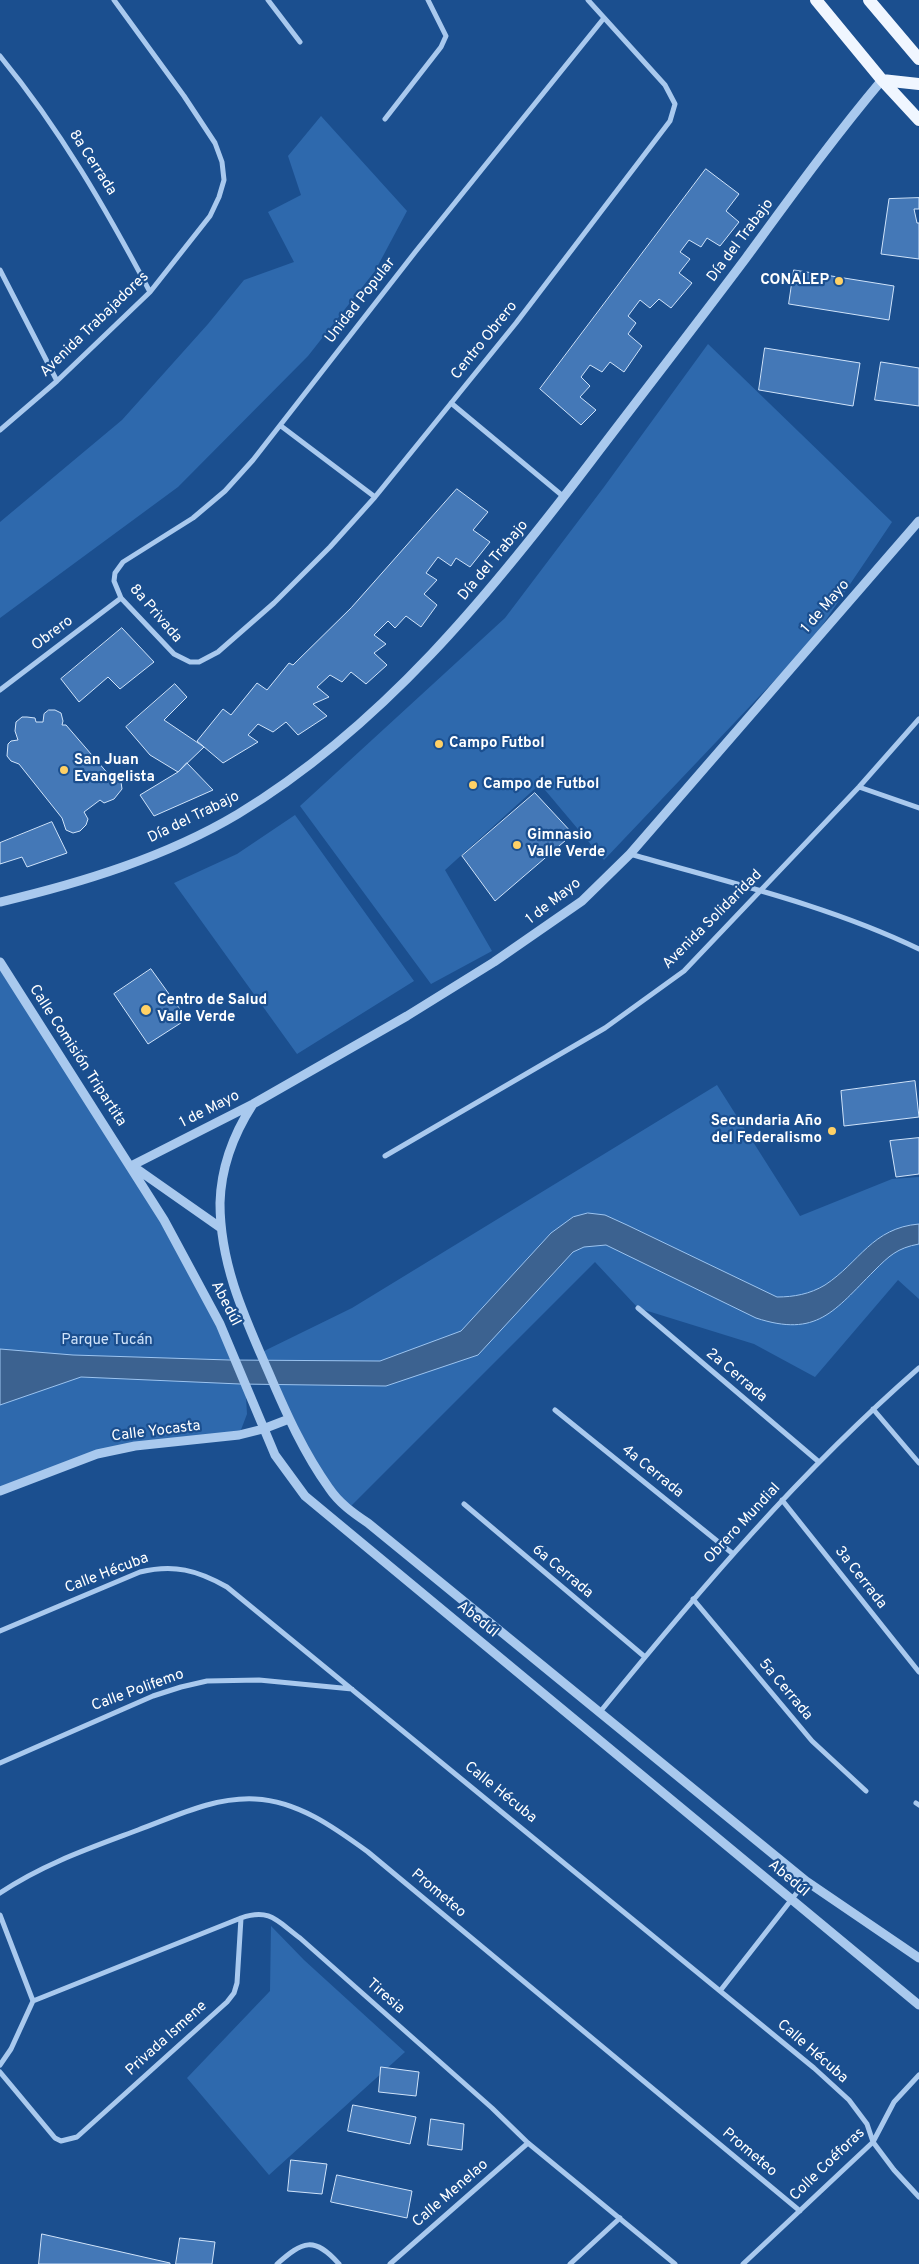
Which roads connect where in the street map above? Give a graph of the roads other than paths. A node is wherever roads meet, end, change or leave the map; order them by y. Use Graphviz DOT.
graph roads {
  1 [pos="114,0"];
  2 [pos="268,0"];
  3 [pos="428,0"];
  4 [pos="588,0"];
  5 [pos="816,0"];
  6 [pos="868,0"];
  7 [pos="604,18"];
  8 [pos="300,42"];
  9 [pos="0,56"];
  10 [pos="919,59"];
  11 [pos="882,80"];
  12 [pos="919,84"];
  13 [pos="385,119"];
  14 [pos="919,120"];
  15 [pos="0,270"];
  16 [pos="150,292"];
  17 [pos="57,381"];
  18 [pos="451,403"];
  19 [pos="281,426"];
  20 [pos="0,430"];
  21 [pos="375,496"];
  22 [pos="564,497"];
  23 [pos="919,522"];
  24 [pos="115,574"];
  25 [pos="121,598"];
  26 [pos="190,662"];
  27 [pos="0,690"];
  28 [pos="919,719"];
  29 [pos="860,787"];
  30 [pos="919,808"];
  31 [pos="630,854"];
  32 [pos="760,892"];
  33 [pos="0,902"];
  34 [pos="919,949"];
  35 [pos="0,962"];
  36 [pos="253,1104"];
  37 [pos="385,1156"];
  38 [pos="131,1166"];
  39 [pos="221,1228"];
  40 [pos="638,1308"];
  41 [pos="919,1368"];
  42 [pos="872,1409"];
  43 [pos="556,1410"];
  44 [pos="289,1419"];
  45 [pos="263,1429"];
  46 [pos="819,1462"];
  47 [pos="919,1463"];
  48 [pos="0,1491"];
  49 [pos="782,1500"];
  50 [pos="464,1504"];
  51 [pos="732,1553"];
  52 [pos="692,1599"];
  53 [pos="0,1631"];
  54 [pos="645,1657"];
  55 [pos="919,1672"];
  56 [pos="353,1689"];
  57 [pos="600,1712"];
  58 [pos="0,1763"];
  59 [pos="866,1791"];
  60 [pos="806,1881"];
  61 [pos="0,1893"];
  62 [pos="791,1900"];
  63 [pos="0,1915"];
  64 [pos="241,1918"];
  65 [pos="919,1958"];
  66 [pos="720,1991"];
  67 [pos="33,2001"];
  68 [pos="919,2005"];
  69 [pos="0,2065"];
  70 [pos="0,2072"];
  71 [pos="919,2076"];
  72 [pos="873,2142"];
  73 [pos="528,2143"];
  74 [pos="919,2197"];
  75 [pos="800,2210"];
  76 [pos="620,2218"];
  77 [pos="277,2264"];
  78 [pos="339,2264"];
  79 [pos="390,2264"];
  80 [pos="570,2264"];
  81 [pos="675,2264"];
  82 [pos="743,2264"];
  1 -- 16 [label="street, Avenida Trabajadores"];
  2 -- 8 [label="street"];
  3 -- 13 [label="street"];
  4 -- 7 [label="street, Centro Obrero"];
  5 -- 11 [label="main road"];
  6 -- 10 [label="main road"];
  7 -- 18 [label="street, Centro Obrero"];
  7 -- 19 [label="street, Unidad Popular"];
  9 -- 16 [label="street, 8a Cerrada"];
  11 -- 12 [label="main road"];
  11 -- 14 [label="main road"];
  11 -- 22 [label="street, Día del Trabajo"];
  15 -- 17 [label="street"];
  16 -- 17 [label="street, Avenida Trabajadores"];
  17 -- 20 [label="street, Avenida Trabajadores"];
  18 -- 21 [label="street, Centro Obrero"];
  18 -- 22 [label="street"];
  19 -- 21 [label="street"];
  19 -- 24 [label="street, Unidad Popular"];
  21 -- 26 [label="street, Centro Obrero"];
  22 -- 33 [label="street, Día del Trabajo"];
  23 -- 31 [label="street, 1 de Mayo"];
  24 -- 25 [label="street, 8a Privada"];
  25 -- 26 [label="street, 8a Privada"];
  25 -- 27 [label="street, Obrero"];
  28 -- 29 [label="street, Avenida Solidaridad"];
  29 -- 30 [label="street"];
  29 -- 32 [label="street, Avenida Solidaridad"];
  31 -- 32 [label="street"];
  31 -- 36 [label="street, 1 de Mayo"];
  32 -- 34 [label="street"];
  32 -- 37 [label="street, Avenida Solidaridad"];
  35 -- 38 [label="street, Calle Comisión Tripartita"];
  36 -- 38 [label="street, 1 de Mayo"];
  36 -- 39 [label="street, Abedúl"];
  38 -- 39 [label="street"];
  38 -- 45 [label="street, Abedúl"];
  39 -- 44 [label="street, Abedúl"];
  40 -- 46 [label="street, 2a Cerrada"];
  41 -- 42 [label="street, Obrero Mundial"];
  42 -- 46 [label="street, Obrero Mundial"];
  42 -- 47 [label="street"];
  43 -- 51 [label="street, 4a Cerrada"];
  44 -- 45 [label="street, Calle Yocasta"];
  44 -- 57 [label="street, Abedúl"];
  45 -- 48 [label="street, Calle Yocasta"];
  45 -- 62 [label="street, Abedúl"];
  46 -- 49 [label="street, Obrero Mundial"];
  49 -- 51 [label="street, Obrero Mundial"];
  49 -- 55 [label="street, 3a Cerrada"];
  50 -- 54 [label="street, 6a Cerrada"];
  51 -- 52 [label="street, Obrero Mundial"];
  52 -- 54 [label="street, Obrero Mundial"];
  52 -- 59 [label="street, 5a Cerrada"];
  53 -- 56 [label="street, Calle Hécuba"];
  54 -- 57 [label="street, Obrero Mundial"];
  56 -- 58 [label="street, Calle Polifemo"];
  56 -- 66 [label="street, Calle Hécuba"];
  57 -- 60 [label="street, Abedúl"];
  60 -- 62 [label="street"];
  60 -- 65 [label="street, Abedúl"];
  61 -- 75 [label="street, Prometeo"];
  62 -- 66 [label="street"];
  62 -- 68 [label="street, Abedúl"];
  63 -- 67 [label="street"];
  64 -- 67 [label="street, Tiresia"];
  64 -- 70 [label="street, Privada Ismene"];
  64 -- 73 [label="street, Tiresia"];
  66 -- 72 [label="street, Calle Hécuba"];
  67 -- 69 [label="street"];
  71 -- 72 [label="street, Colle Coéforas"];
  72 -- 74 [label="street, Calle Hécuba"];
  72 -- 75 [label="street, Colle Coéforas"];
  73 -- 76 [label="street, Tiresia"];
  73 -- 79 [label="street, Calle Menelao"];
  75 -- 82 [label="street, Colle Coéforas"];
  76 -- 80 [label="street"];
  76 -- 81 [label="street, Tiresia"];
  77 -- 78 [label="street"];
}
